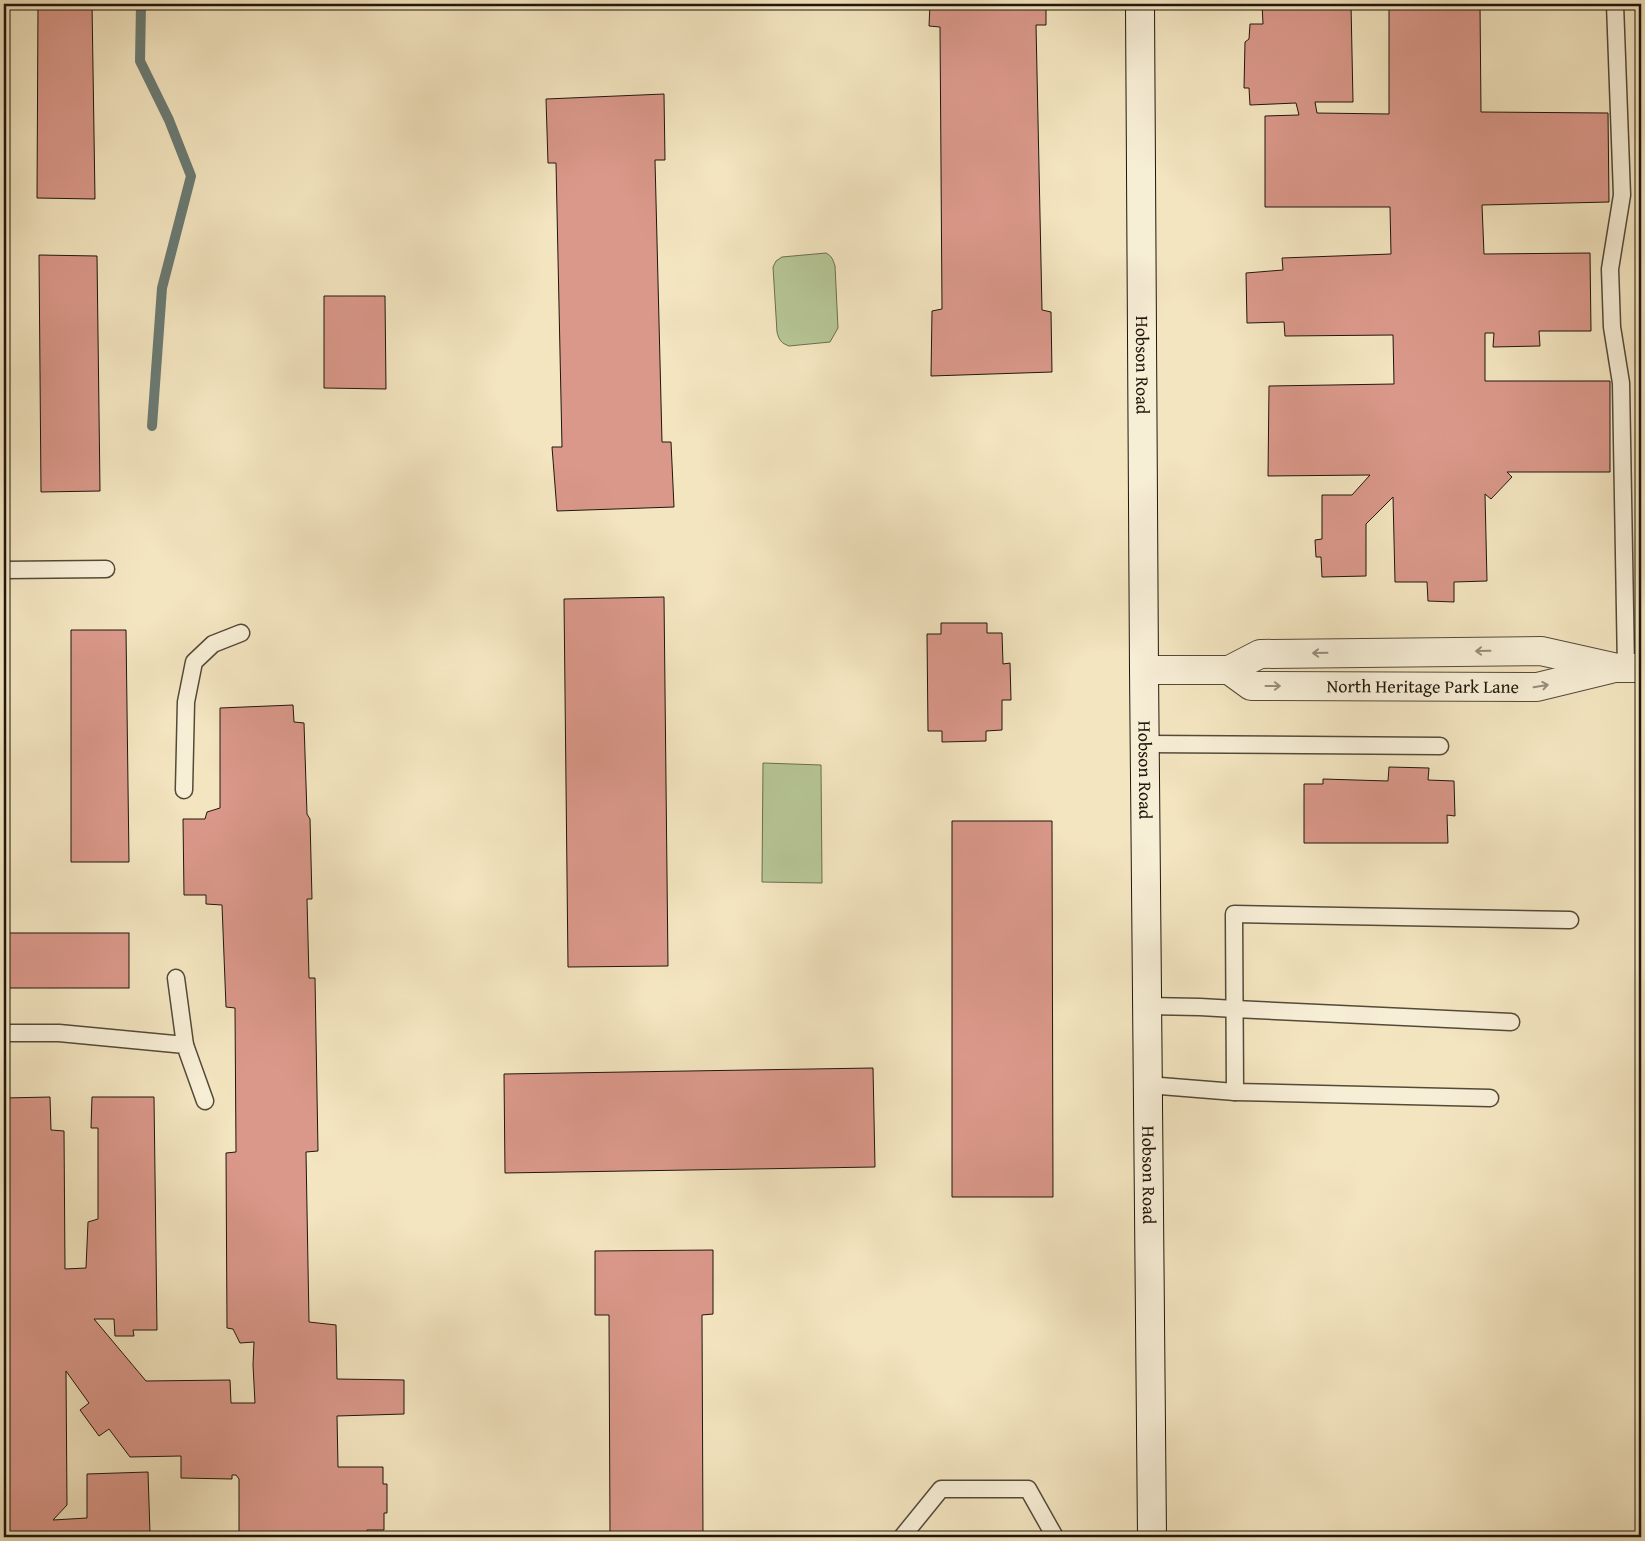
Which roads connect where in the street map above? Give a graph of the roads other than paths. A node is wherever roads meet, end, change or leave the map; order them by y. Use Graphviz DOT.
graph roads {
  1 [pos="1140,4"];
  2 [pos="1614,4"];
  3 [pos="106,569"];
  4 [pos="4,570"];
  5 [pos="241,633"];
  6 [pos="1628,668"];
  7 [pos="1144,670"];
  8 [pos="1230,670"];
  9 [pos="1144,744"];
  10 [pos="1440,746"];
  11 [pos="184,790"];
  12 [pos="1570,920"];
  13 [pos="176,978"];
  14 [pos="1147,1006"];
  15 [pos="1235,1009"];
  16 [pos="1511,1022"];
  17 [pos="4,1034"];
  18 [pos="185,1045"];
  19 [pos="1148,1085"];
  20 [pos="1235,1092"];
  21 [pos="1490,1098"];
  22 [pos="205,1101"];
  23 [pos="902,1537"];
  24 [pos="1055,1537"];
  25 [pos="1152,1537"];
  1 -- 7 [label="street, Hobson Road"];
  2 -- 6 [label="lane"];
  3 -- 4 [label="lane"];
  5 -- 11 [label="lane"];
  6 -- 8 [label="street, North Heritage Park Lane, one-way"];
  8 -- 6 [label="street, North Heritage Park Lane, one-way"];
  7 -- 8 [label="street, North Heritage Park Lane"];
  7 -- 9 [label="street, Hobson Road"];
  9 -- 10 [label="lane"];
  9 -- 14 [label="street, Hobson Road"];
  12 -- 15 [label="lane"];
  13 -- 18 [label="lane"];
  14 -- 15 [label="lane"];
  14 -- 19 [label="street, Hobson Road"];
  15 -- 16 [label="lane"];
  15 -- 20 [label="lane"];
  17 -- 18 [label="lane"];
  18 -- 22 [label="lane"];
  19 -- 20 [label="lane"];
  19 -- 25 [label="street, Hobson Road"];
  20 -- 21 [label="lane"];
  23 -- 24 [label="lane"];
}
